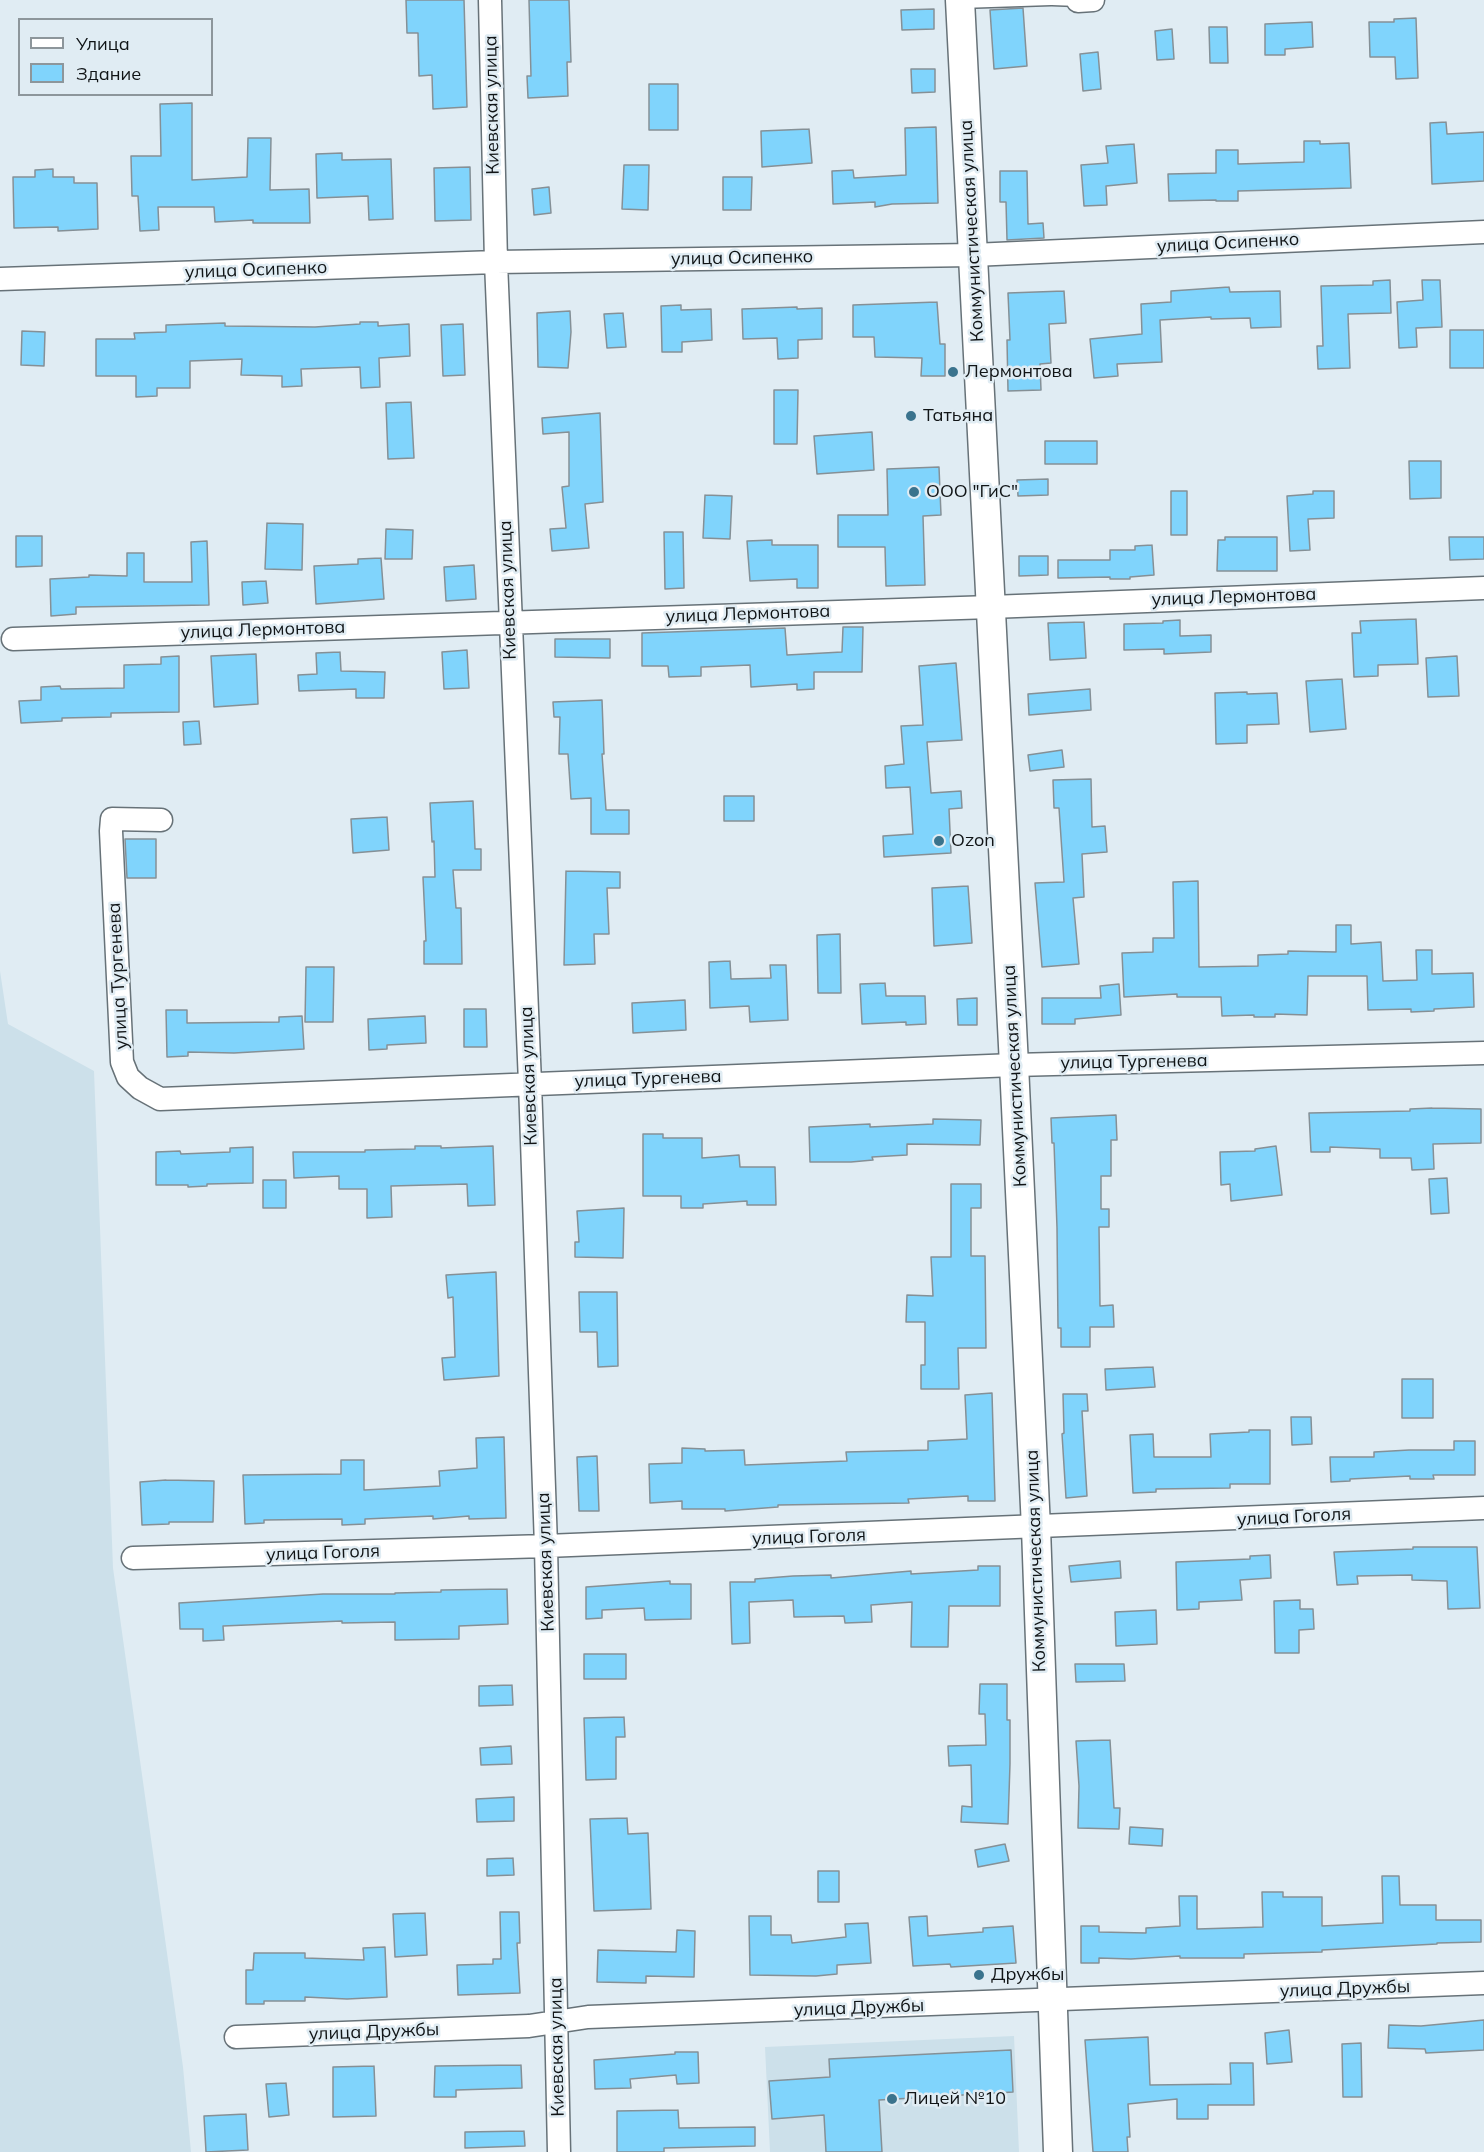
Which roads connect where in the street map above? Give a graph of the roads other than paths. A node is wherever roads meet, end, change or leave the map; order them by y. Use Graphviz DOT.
graph roads {
  1 [pos="490,0"];
  2 [pos="1052,0"];
  3 [pos="1086,1"];
  4 [pos="960,2"];
  5 [pos="1484,232"];
  6 [pos="973,255"];
  7 [pos="496,262"];
  8 [pos="0,279"];
  9 [pos="1484,588"];
  10 [pos="991,607"];
  11 [pos="510,622"];
  12 [pos="13,639"];
  13 [pos="161,820"];
  14 [pos="1484,1053"];
  15 [pos="1014,1065"];
  16 [pos="530,1083"];
  17 [pos="1484,1508"];
  18 [pos="1036,1528"];
  19 [pos="546,1546"];
  20 [pos="133,1558"];
  21 [pos="1484,1983"];
  22 [pos="1052,2001"];
  23 [pos="557,2021"];
  24 [pos="236,2037"];
  25 [pos="559,2152"];
  26 [pos="1058,2152"];
  1 -- 7 [label="street, Киевская улица"];
  2 -- 3 [label="lane"];
  2 -- 4 [label="lane"];
  4 -- 6 [label="street, Коммунистическая улица"];
  5 -- 6 [label="street, улица Осипенко"];
  6 -- 7 [label="street, улица Осипенко"];
  6 -- 10 [label="street, Коммунистическая улица"];
  7 -- 8 [label="street, улица Осипенко"];
  7 -- 11 [label="street, Киевская улица"];
  9 -- 10 [label="street, улица Лермонтова"];
  10 -- 11 [label="street, улица Лермонтова"];
  10 -- 15 [label="street, Коммунистическая улица"];
  11 -- 12 [label="street, улица Лермонтова"];
  11 -- 16 [label="street, Киевская улица"];
  13 -- 16 [label="street, улица Тургенева"];
  14 -- 15 [label="street, улица Тургенева"];
  15 -- 16 [label="street, улица Тургенева"];
  15 -- 18 [label="street, Коммунистическая улица"];
  16 -- 19 [label="street, Киевская улица"];
  17 -- 18 [label="street, улица Гоголя"];
  18 -- 19 [label="street, улица Гоголя"];
  18 -- 22 [label="street, Коммунистическая улица"];
  19 -- 20 [label="street, улица Гоголя"];
  19 -- 23 [label="street, Киевская улица"];
  21 -- 22 [label="street, улица Дружбы"];
  22 -- 23 [label="street, улица Дружбы"];
  22 -- 26 [label="street, Коммунистическая улица"];
  23 -- 24 [label="street, улица Дружбы"];
  23 -- 25 [label="street, Киевская улица"];
}
